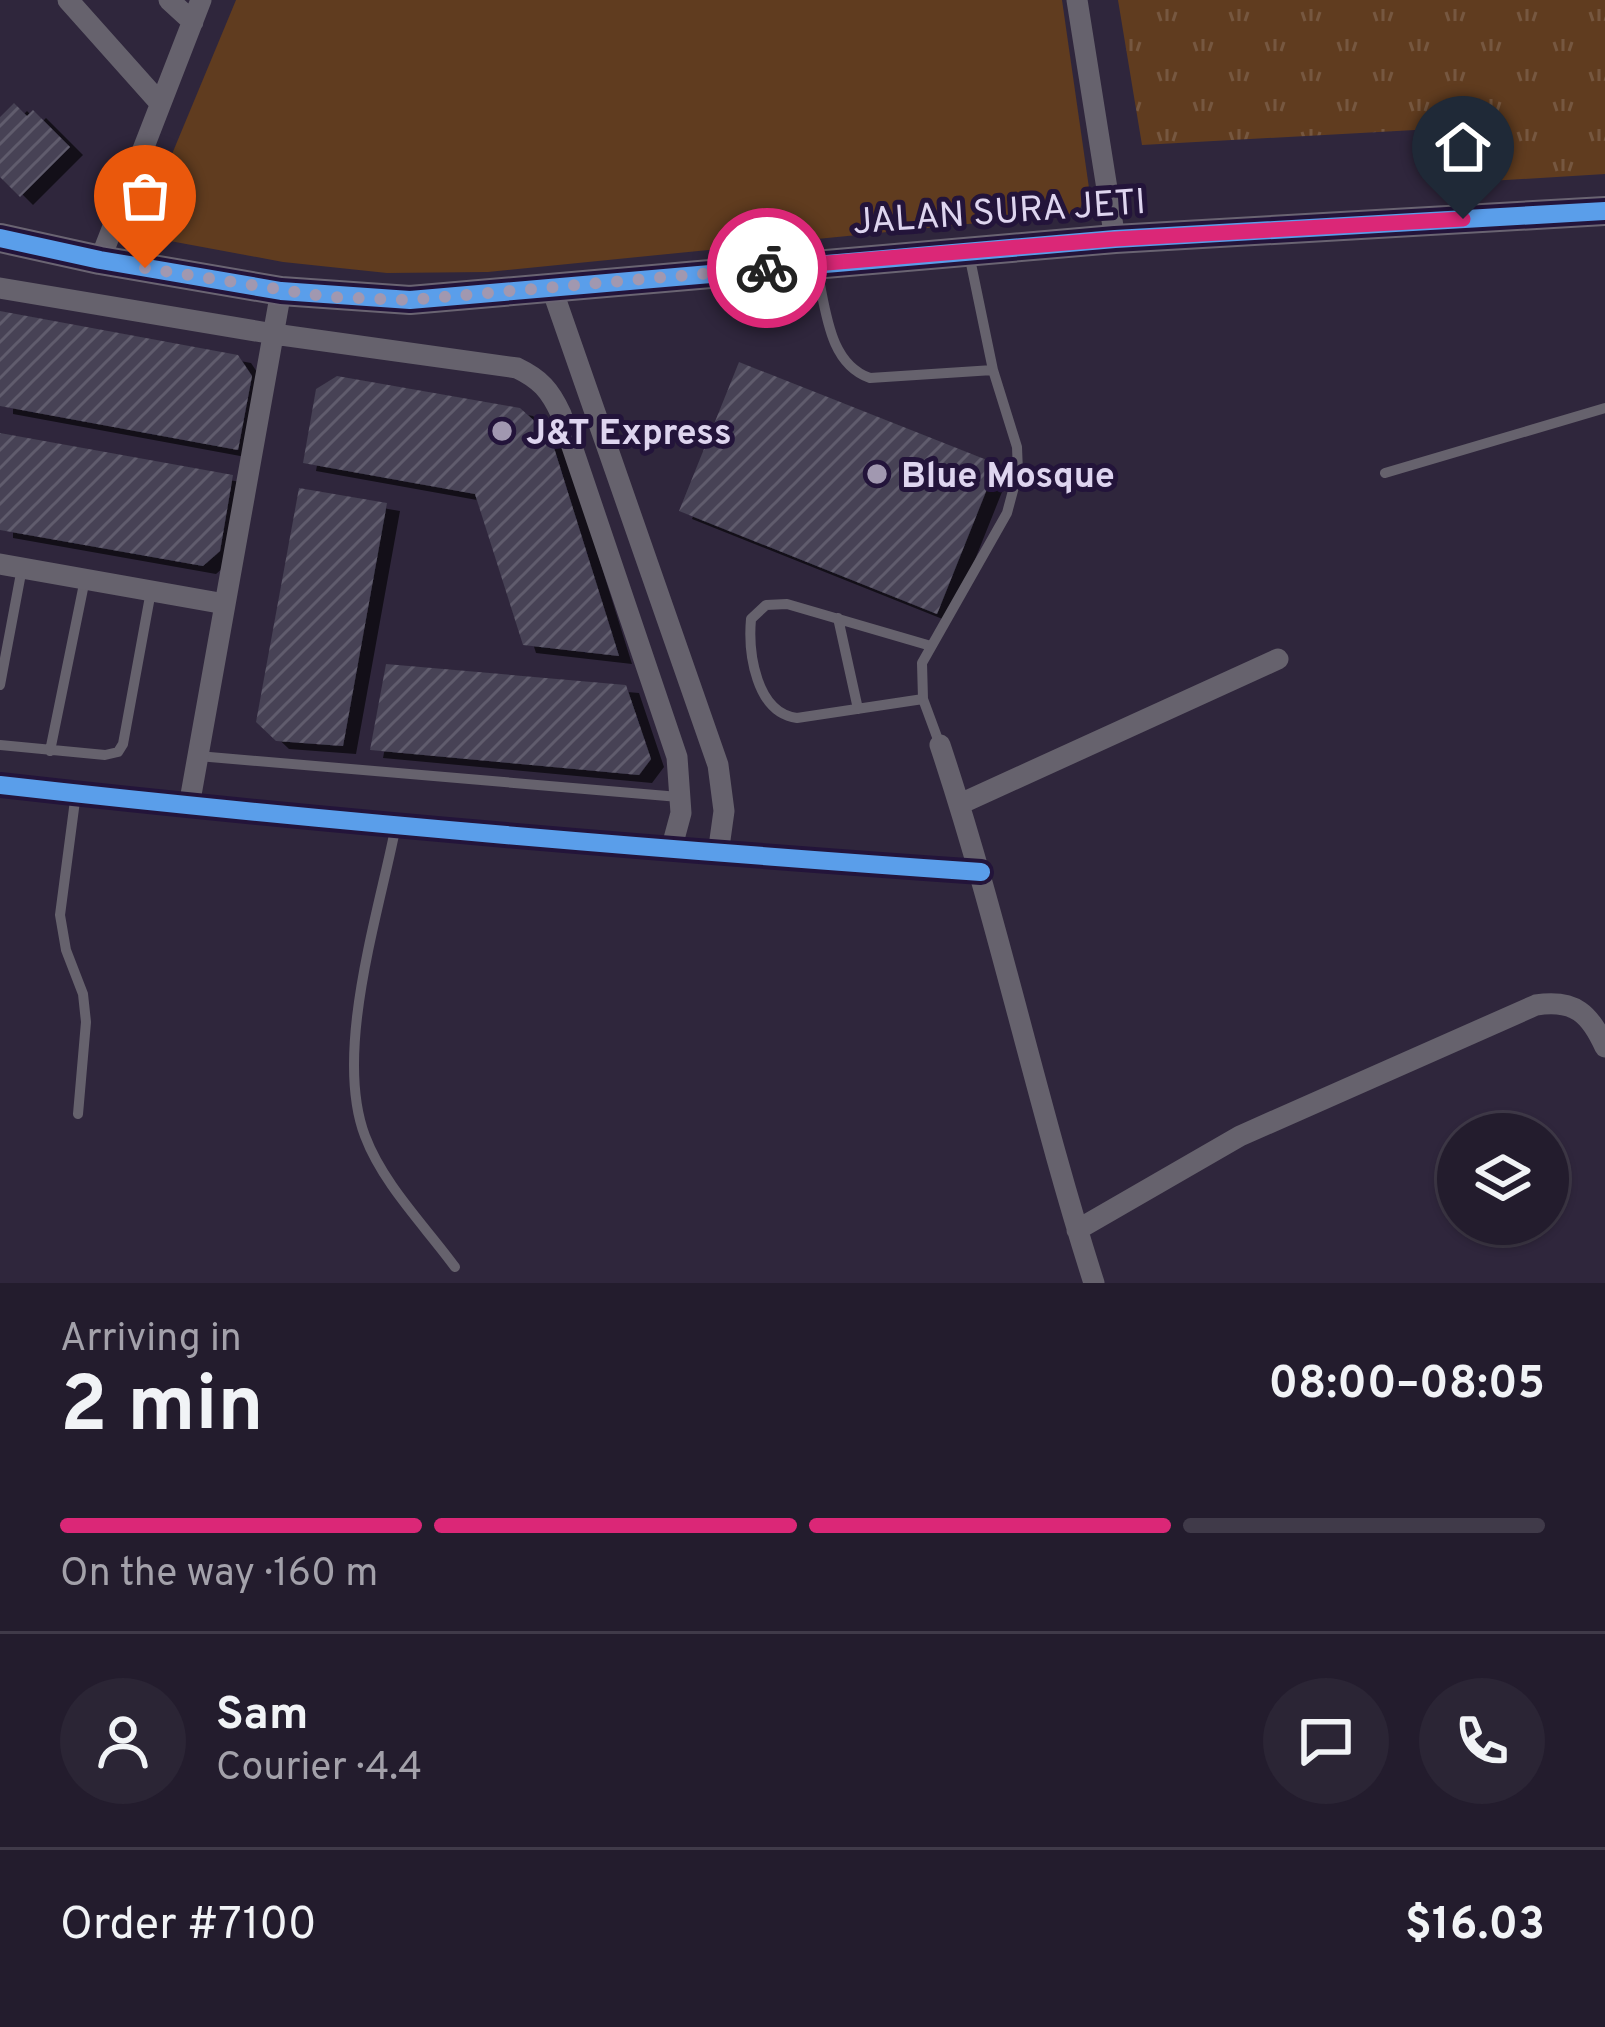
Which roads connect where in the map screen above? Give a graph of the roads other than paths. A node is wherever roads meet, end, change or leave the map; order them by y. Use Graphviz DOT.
graph roads {
  1 [pos="68,0"];
  2 [pos="169,0"];
  3 [pos="202,0"];
  4 [pos="1076,0"];
  5 [pos="193,22"];
  6 [pos="159,102"];
  7 [pos="1605,211"];
  8 [pos="0,238"];
  9 [pos="1115,239"];
  10 [pos="968,252"];
  11 [pos="100,260"];
  12 [pos="815,263"];
  13 [pos="0,288"];
  14 [pos="552,289"];
  15 [pos="281,291"];
  16 [pos="274,334"];
  17 [pos="993,370"];
  18 [pos="1605,408"];
  19 [pos="1385,473"];
  20 [pos="11,566"];
  21 [pos="85,579"];
  22 [pos="151,591"];
  23 [pos="225,604"];
  24 [pos="838,618"];
  25 [pos="931,646"];
  26 [pos="1278,659"];
  27 [pos="0,685"];
  28 [pos="923,700"];
  29 [pos="858,709"];
  30 [pos="0,745"];
  31 [pos="940,745"];
  32 [pos="50,752"];
  33 [pos="198,756"];
  34 [pos="0,785"];
  35 [pos="76,794"];
  36 [pos="682,797"];
  37 [pos="960,804"];
  38 [pos="188,806"];
  39 [pos="396,825"];
  40 [pos="671,850"];
  41 [pos="718,854"];
  42 [pos="981,872"];
  43 [pos="1605,1047"];
  44 [pos="78,1114"];
  45 [pos="1077,1231"];
  46 [pos="454,1267"];
  47 [pos="1094,1283"];
  1 -- 6 [label="street"];
  2 -- 5 [label="street"];
  3 -- 5 [label="street"];
  4 -- 9 [label="street"];
  5 -- 6 [label="street"];
  6 -- 11 [label="street"];
  7 -- 9 [label="street, JALAN SURA JETI"];
  8 -- 11 [label="street, JALAN SURA JETI"];
  9 -- 10 [label="street, JALAN SURA JETI"];
  10 -- 12 [label="street, JALAN SURA JETI"];
  10 -- 17 [label="lane"];
  11 -- 15 [label="street, JALAN SURA JETI"];
  12 -- 14 [label="street, JALAN SURA JETI"];
  12 -- 17 [label="lane"];
  13 -- 16 [label="street"];
  14 -- 15 [label="street, JALAN SURA JETI"];
  14 -- 41 [label="street"];
  15 -- 16 [label="street"];
  16 -- 23 [label="street"];
  16 -- 36 [label="street"];
  17 -- 25 [label="lane"];
  18 -- 19 [label="lane"];
  20 -- 21 [label="street"];
  20 -- 27 [label="lane"];
  21 -- 22 [label="street"];
  21 -- 32 [label="lane"];
  22 -- 23 [label="street"];
  22 -- 32 [label="lane"];
  23 -- 33 [label="street"];
  24 -- 25 [label="lane"];
  24 -- 29 [label="lane"];
  24 -- 29 [label="lane"];
  25 -- 28 [label="lane"];
  26 -- 37 [label="street"];
  28 -- 29 [label="lane"];
  28 -- 31 [label="lane"];
  30 -- 32 [label="lane"];
  31 -- 37 [label="street"];
  33 -- 36 [label="lane"];
  33 -- 38 [label="street"];
  34 -- 35 [label="street"];
  35 -- 38 [label="street"];
  35 -- 44 [label="lane"];
  36 -- 40 [label="street"];
  37 -- 42 [label="street"];
  38 -- 39 [label="street"];
  39 -- 40 [label="street"];
  39 -- 46 [label="lane"];
  40 -- 41 [label="street"];
  41 -- 42 [label="street"];
  42 -- 45 [label="street"];
  43 -- 45 [label="street"];
  45 -- 47 [label="street"];
}
